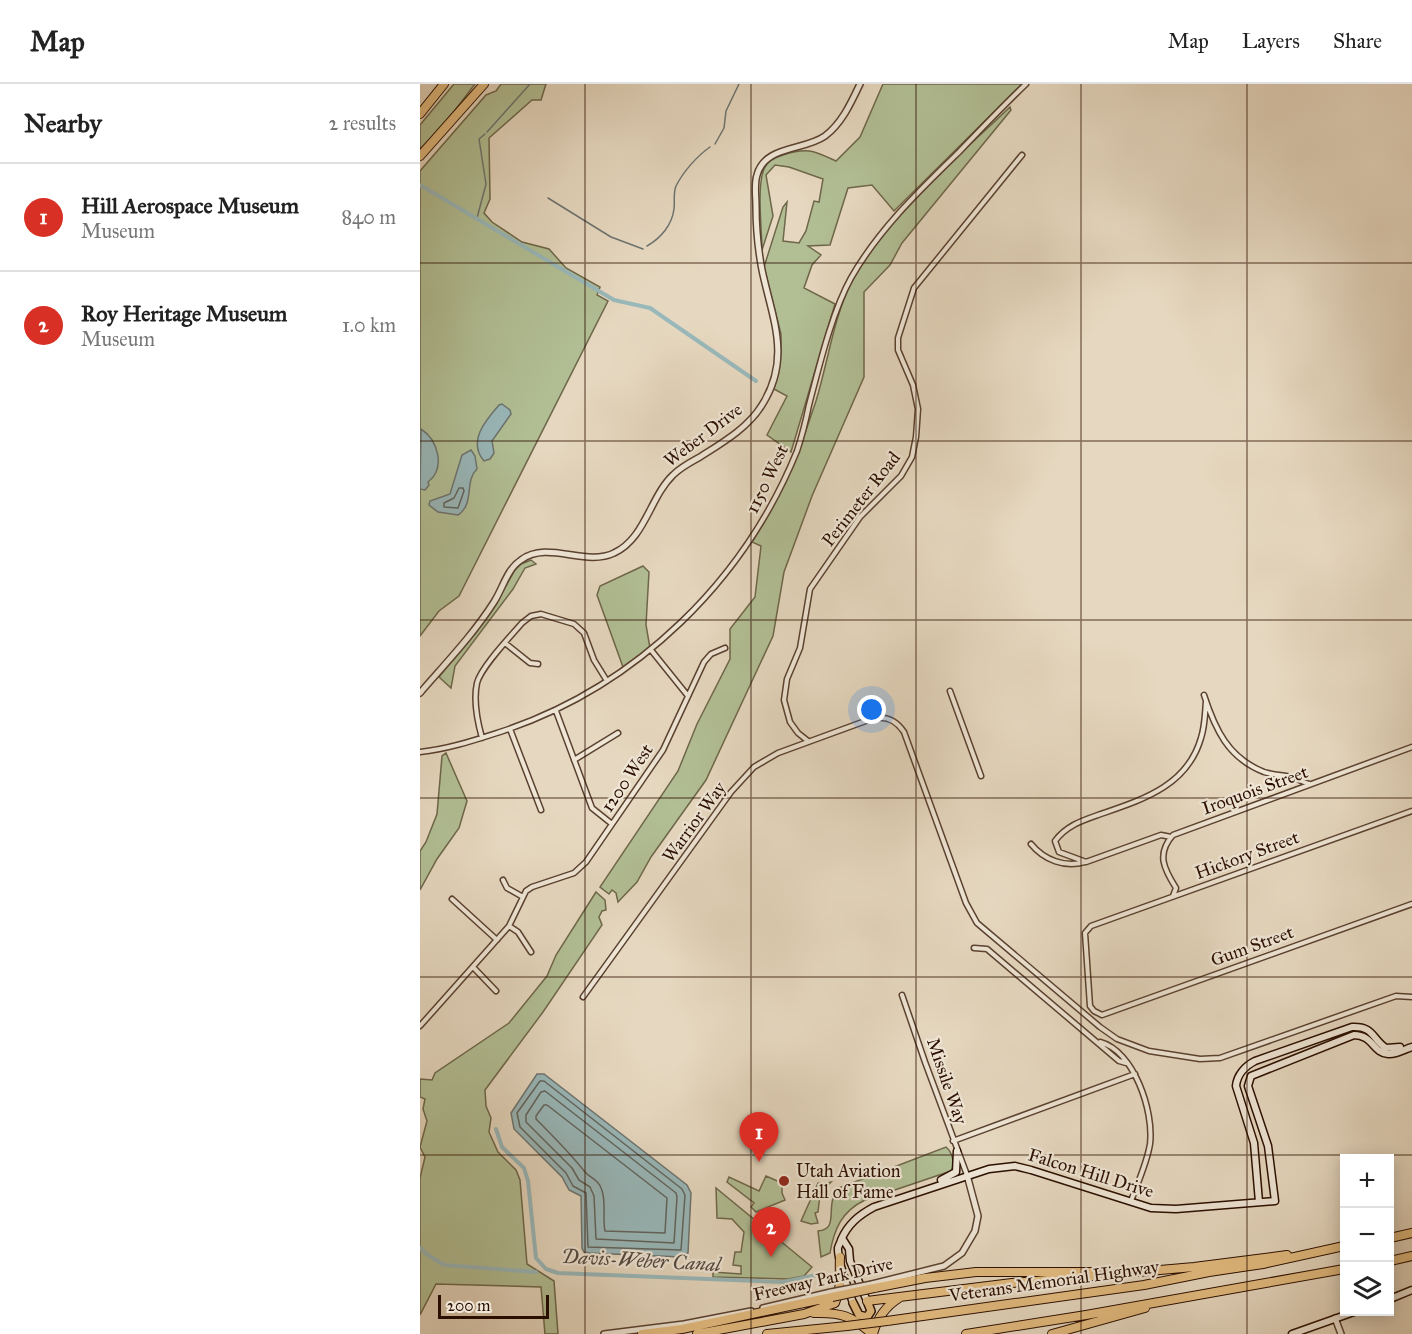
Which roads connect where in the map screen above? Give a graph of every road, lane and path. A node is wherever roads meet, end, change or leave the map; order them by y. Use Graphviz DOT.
graph roads {
  1 [pos="444,84"];
  2 [pos="484,84"];
  3 [pos="860,84"];
  4 [pos="1026,84"];
  5 [pos="420,114"];
  6 [pos="1022,155"];
  7 [pos="420,156"];
  8 [pos="505,643"];
  9 [pos="725,648"];
  10 [pos="651,650"];
  11 [pos="538,664"];
  12 [pos="607,681"];
  13 [pos="950,691"];
  14 [pos="420,693"];
  15 [pos="1204,694"];
  16 [pos="688,696"];
  17 [pos="1206,701"];
  18 [pos="556,711"];
  19 [pos="510,729"];
  20 [pos="618,733"];
  21 [pos="482,738"];
  22 [pos="808,741"];
  23 [pos="1412,747"];
  24 [pos="420,752"];
  25 [pos="574,760"];
  26 [pos="981,776"];
  27 [pos="1310,784"];
  28 [pos="541,810"];
  29 [pos="1412,811"];
  30 [pos="612,824"];
  31 [pos="1171,837"];
  32 [pos="1031,843"];
  33 [pos="1086,862"];
  34 [pos="503,880"];
  35 [pos="1172,896"];
  36 [pos="523,897"];
  37 [pos="452,899"];
  38 [pos="1412,904"];
  39 [pos="508,926"];
  40 [pos="497,940"];
  41 [pos="974,948"];
  42 [pos="531,952"];
  43 [pos="473,967"];
  44 [pos="496,992"];
  45 [pos="902,995"];
  46 [pos="584,997"];
  47 [pos="1412,997"];
  48 [pos="1102,1015"];
  49 [pos="420,1026"];
  50 [pos="1412,1045"];
  51 [pos="1135,1074"];
  52 [pos="953,1141"];
  53 [pos="957,1151"];
  54 [pos="967,1175"];
  55 [pos="908,1195"];
  56 [pos="1259,1202"];
  57 [pos="1130,1203"];
  58 [pos="1412,1233"];
  59 [pos="1394,1237"];
  60 [pos="842,1238"];
  61 [pos="1340,1247"];
  62 [pos="1316,1252"];
  63 [pos="1412,1256"];
  64 [pos="840,1257"];
  65 [pos="1394,1260"];
  66 [pos="1340,1270"];
  67 [pos="1122,1273"];
  68 [pos="873,1286"];
  69 [pos="1412,1290"];
  70 [pos="832,1295"];
  71 [pos="903,1296"];
  72 [pos="1394,1297"];
  73 [pos="1172,1299"];
  74 [pos="867,1301"];
  75 [pos="853,1303"];
  76 [pos="804,1314"];
  77 [pos="1340,1316"];
  78 [pos="867,1317"];
  79 [pos="1335,1318"];
  80 [pos="604,1334"];
  81 [pos="642,1334"];
  82 [pos="697,1334"];
  83 [pos="767,1334"];
  84 [pos="872,1334"];
  85 [pos="966,1334"];
  86 [pos="1052,1334"];
  87 [pos="1292,1334"];
  88 [pos="1341,1334"];
  1 -- 5 [label="highway"];
  2 -- 7 [label="highway"];
  3 -- 14 [label="street, Weber Drive"];
  4 -- 10 [label="street, 1150 West"];
  6 -- 22 [label="street, Perimeter Road"];
  8 -- 11 [label="street"];
  8 -- 12 [label="street"];
  8 -- 21 [label="street"];
  9 -- 16 [label="street, 1200 West"];
  10 -- 12 [label="street, 1150 West"];
  10 -- 16 [label="street"];
  12 -- 18 [label="street, 1150 West"];
  13 -- 26 [label="street"];
  15 -- 17 [label="street"];
  16 -- 30 [label="street, 1200 West"];
  17 -- 27 [label="street"];
  17 -- 33 [label="street"];
  18 -- 19 [label="street, 1150 West"];
  18 -- 25 [label="street"];
  19 -- 21 [label="street, 1150 West"];
  19 -- 28 [label="street"];
  20 -- 25 [label="street"];
  21 -- 24 [label="street, 1150 West"];
  22 -- 46 [label="street, Warrior Way"];
  22 -- 47 [label="street, Warrior Way"];
  23 -- 27 [label="street, Iroquois Street"];
  25 -- 30 [label="street"];
  27 -- 31 [label="street, Iroquois Street"];
  29 -- 35 [label="street, Hickory Street"];
  30 -- 36 [label="street, 1200 West"];
  31 -- 33 [label="street, Iroquois Street"];
  31 -- 35 [label="street"];
  32 -- 33 [label="street"];
  34 -- 36 [label="street"];
  35 -- 48 [label="street, Hickory Street"];
  36 -- 39 [label="street"];
  37 -- 40 [label="street"];
  38 -- 48 [label="street, Gum Street"];
  39 -- 40 [label="street"];
  39 -- 42 [label="street"];
  40 -- 43 [label="street"];
  41 -- 51 [label="street"];
  43 -- 44 [label="street"];
  43 -- 49 [label="street"];
  45 -- 52 [label="street, Missile Way"];
  50 -- 56 [label="main road"];
  50 -- 56 [label="main road, Falcon Hill Drive"];
  51 -- 52 [label="street"];
  51 -- 57 [label="street"];
  52 -- 53 [label="street, Missile Way"];
  53 -- 54 [label="street, Missile Way"];
  53 -- 55 [label="main road"];
  54 -- 55 [label="main road, Falcon Hill Drive"];
  54 -- 57 [label="main road, Falcon Hill Drive"];
  54 -- 68 [label="street, Freeway Park Drive"];
  55 -- 60 [label="main road"];
  56 -- 57 [label="main road, Falcon Hill Drive"];
  58 -- 59 [label="highway"];
  60 -- 64 [label="main road"];
  60 -- 74 [label="main road"];
  61 -- 62 [label="highway, Veterans Memorial Highway"];
  62 -- 67 [label="highway"];
  62 -- 83 [label="highway, Veterans Memorial Highway, bridge"];
  63 -- 65 [label="highway"];
  64 -- 75 [label="main road"];
  64 -- 76 [label="highway"];
  66 -- 73 [label="highway, Veterans Memorial Highway"];
  67 -- 68 [label="highway"];
  67 -- 71 [label="highway"];
  68 -- 70 [label="highway, bridge"];
  69 -- 72 [label="main road"];
  70 -- 80 [label="street, Freeway Park Drive"];
  70 -- 81 [label="highway"];
  71 -- 74 [label="highway"];
  71 -- 84 [label="highway"];
  73 -- 85 [label="highway, Veterans Memorial Highway"];
  73 -- 86 [label="highway"];
  74 -- 78 [label="main road"];
  75 -- 78 [label="main road"];
  76 -- 82 [label="highway"];
  76 -- 84 [label="highway"];
  77 -- 79 [label="main road"];
  78 -- 84 [label="main road"];
  79 -- 87 [label="main road"];
  79 -- 88 [label="street"];
}
